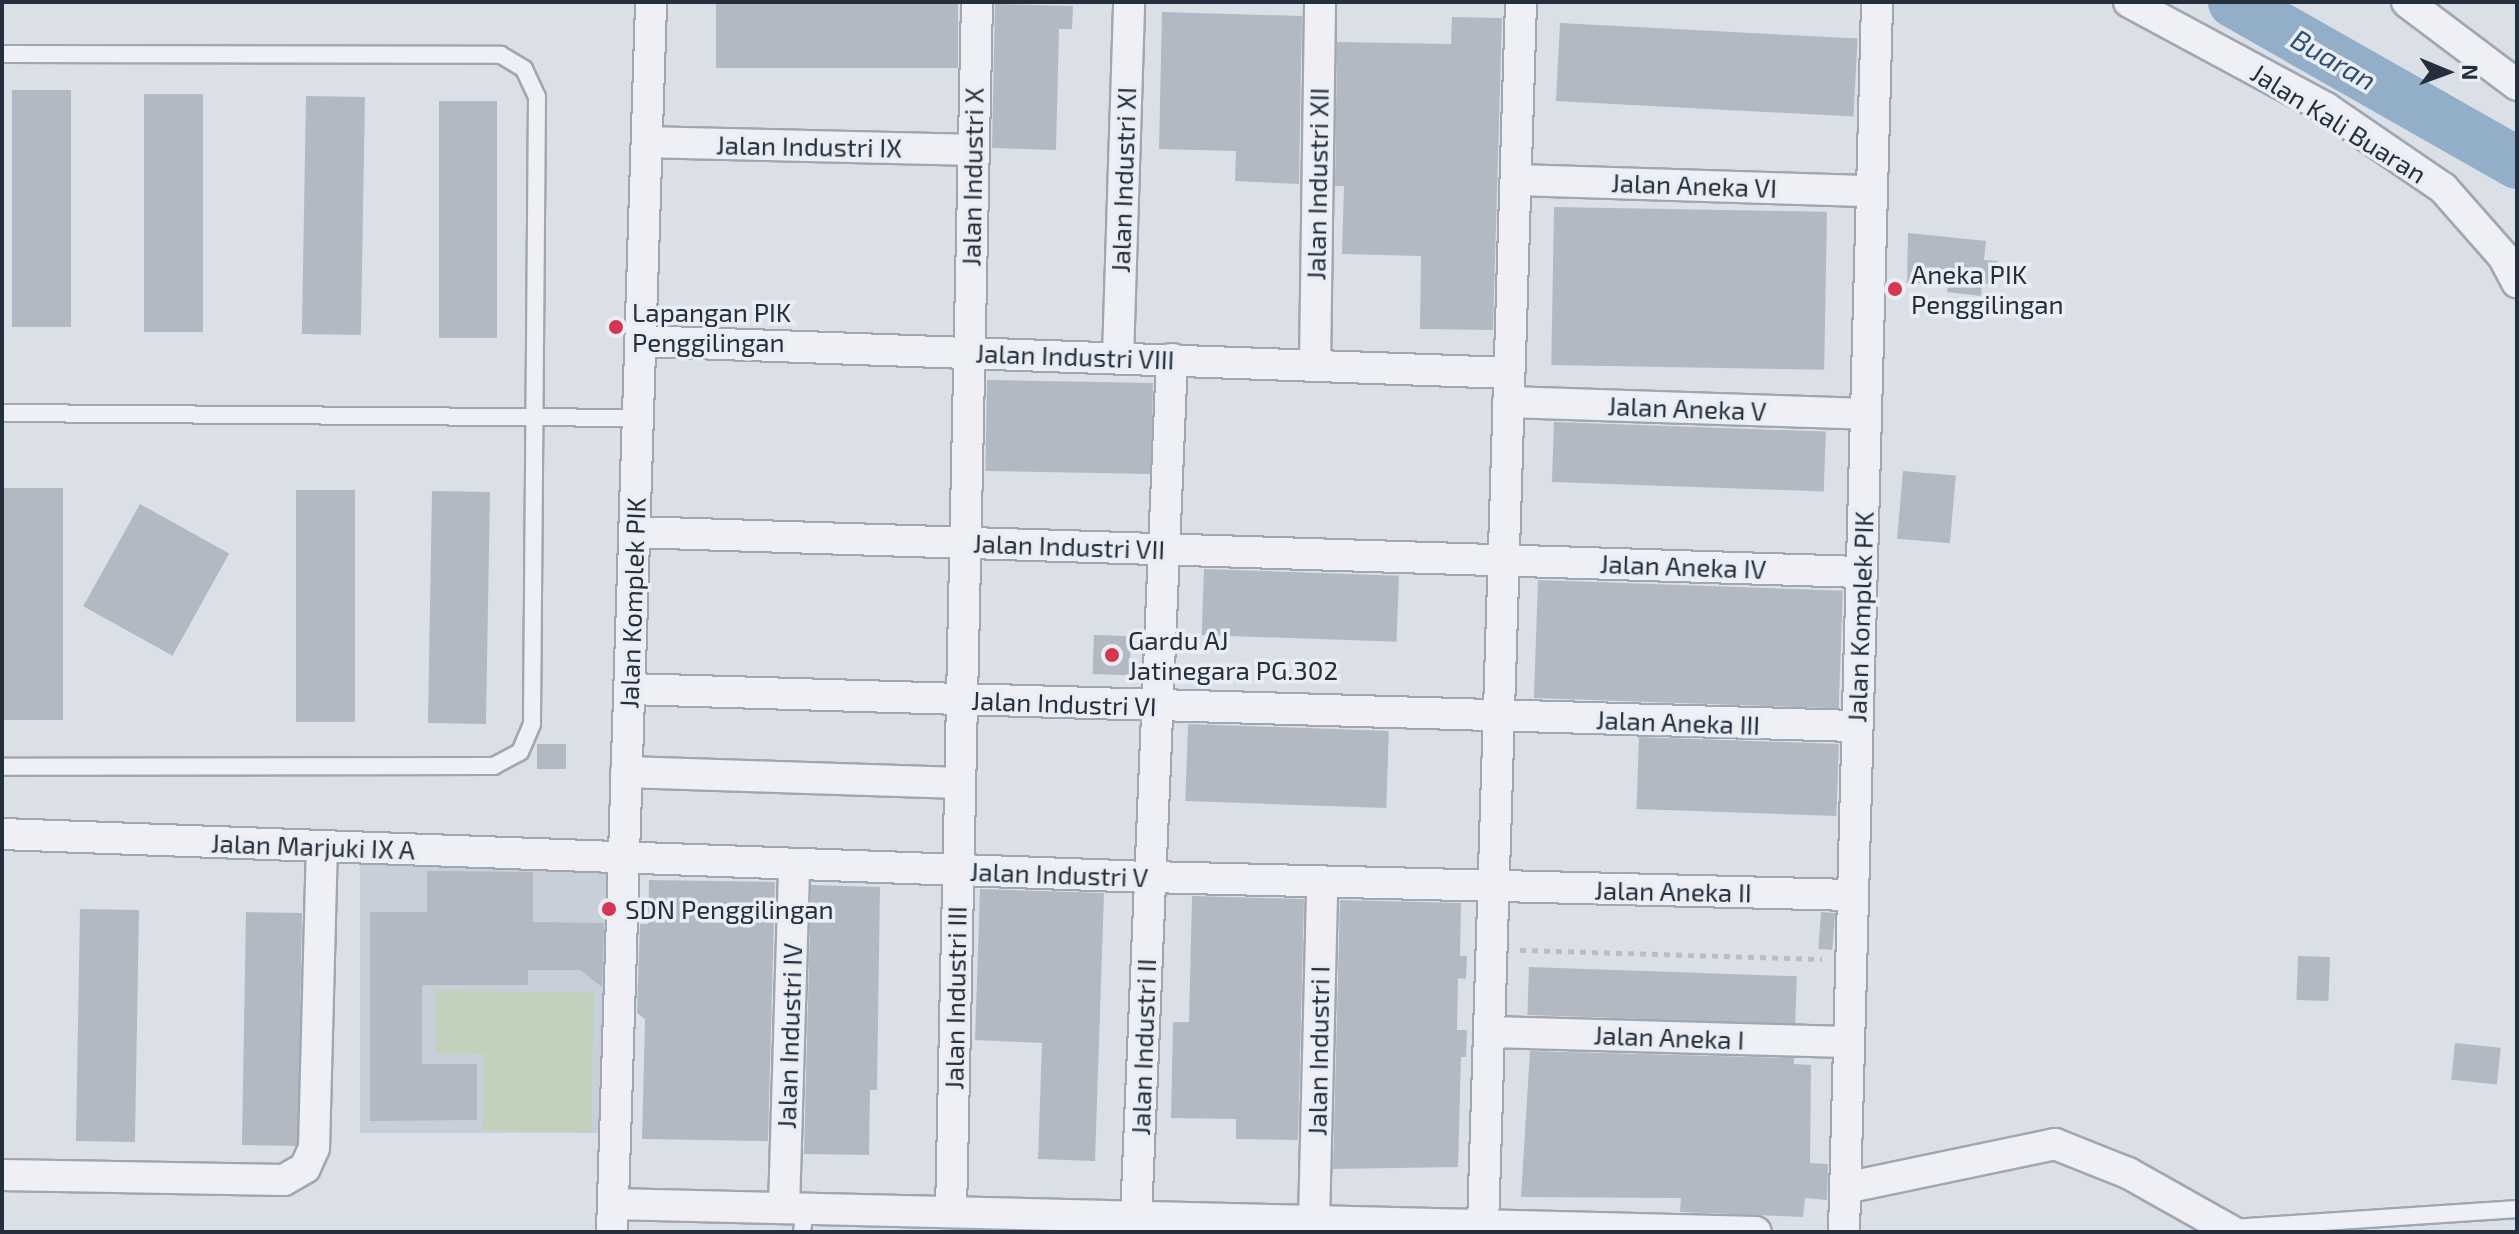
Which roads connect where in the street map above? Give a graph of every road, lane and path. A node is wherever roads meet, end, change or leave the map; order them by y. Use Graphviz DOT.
graph roads {
  1 [pos="651,2"];
  2 [pos="977,2"];
  3 [pos="1129,2"];
  4 [pos="1320,2"];
  5 [pos="1521,2"];
  6 [pos="1877,2"];
  7 [pos="2129,2"];
  8 [pos="2407,2"];
  9 [pos="2,54"];
  10 [pos="2517,85"];
  11 [pos="647,142"];
  12 [pos="972,150"];
  13 [pos="1516,180"];
  14 [pos="1872,191"];
  15 [pos="2517,282"];
  16 [pos="640,341"];
  17 [pos="968,351"];
  18 [pos="1118,357"];
  19 [pos="1172,359"];
  20 [pos="1315,365"];
  21 [pos="1509,388"];
  22 [pos="2,413"];
  23 [pos="1866,414"];
  24 [pos="532,416"];
  25 [pos="637,418"];
  26 [pos="634,532"];
  27 [pos="964,543"];
  28 [pos="1164,549"];
  29 [pos="1504,561"];
  30 [pos="1861,572"];
  31 [pos="629,689"];
  32 [pos="961,699"];
  33 [pos="1158,706"];
  34 [pos="1499,716"];
  35 [pos="1857,726"];
  36 [pos="2,767"];
  37 [pos="626,772"];
  38 [pos="960,783"];
  39 [pos="2,834"];
  40 [pos="322,846"];
  41 [pos="623,857"];
  42 [pos="794,864"];
  43 [pos="958,870"];
  44 [pos="1150,877"];
  45 [pos="1322,882"];
  46 [pos="1494,888"];
  47 [pos="1853,895"];
  48 [pos="1492,949"];
  49 [pos="1851,960"];
  50 [pos="1489,1032"];
  51 [pos="1849,1042"];
  52 [pos="2,1175"];
  53 [pos="1845,1188"];
  54 [pos="2517,1209"];
  55 [pos="951,1212"];
  56 [pos="797,1216"];
  57 [pos="612,1218"];
  58 [pos="1314,1221"];
  59 [pos="910,1222"];
  60 [pos="1125,1222"];
  61 [pos="1024,1223"];
  62 [pos="1483,1229"];
  63 [pos="2233,1230"];
  64 [pos="1756,1232"];
  65 [pos="1844,1232"];
  1 -- 11 [label="street, Jalan Komplek PIK"];
  2 -- 12 [label="street, Jalan Industri X"];
  3 -- 18 [label="street, Jalan Industri XI"];
  4 -- 20 [label="street, Jalan Industri XII"];
  5 -- 13 [label="street"];
  6 -- 14 [label="street, Jalan Komplek PIK"];
  7 -- 15 [label="street, Jalan Kali Buaran"];
  8 -- 10 [label="street"];
  9 -- 24 [label="lane"];
  11 -- 12 [label="street, Jalan Industri IX"];
  11 -- 16 [label="street, Jalan Komplek PIK"];
  12 -- 17 [label="street, Jalan Industri X"];
  13 -- 14 [label="street, Jalan Aneka VI"];
  13 -- 21 [label="street"];
  14 -- 23 [label="street, Jalan Komplek PIK"];
  16 -- 17 [label="street, Jalan Industri VIII"];
  16 -- 25 [label="street, Jalan Komplek PIK"];
  17 -- 18 [label="street, Jalan Industri VIII"];
  17 -- 27 [label="street, Jalan Industri III"];
  18 -- 19 [label="street, Jalan Industri VIII"];
  19 -- 20 [label="street, Jalan Industri VIII"];
  19 -- 28 [label="street"];
  20 -- 21 [label="street, Jalan Industri VIII"];
  21 -- 23 [label="street, Jalan Aneka V"];
  21 -- 29 [label="street"];
  22 -- 24 [label="lane"];
  23 -- 30 [label="street, Jalan Komplek PIK"];
  24 -- 25 [label="lane"];
  24 -- 36 [label="lane"];
  25 -- 26 [label="street, Jalan Komplek PIK"];
  26 -- 27 [label="street, Jalan Industri VII"];
  26 -- 31 [label="street, Jalan Komplek PIK"];
  27 -- 28 [label="street, Jalan Industri VII"];
  27 -- 32 [label="street, Jalan Industri III"];
  28 -- 29 [label="street, Jalan Industri VII"];
  28 -- 33 [label="street"];
  29 -- 30 [label="street, Jalan Aneka IV"];
  29 -- 34 [label="street"];
  30 -- 35 [label="street, Jalan Komplek PIK"];
  31 -- 32 [label="street, Jalan Industri VI"];
  31 -- 37 [label="street, Jalan Komplek PIK"];
  32 -- 33 [label="street, Jalan Industri VI"];
  32 -- 38 [label="street, Jalan Industri III"];
  33 -- 34 [label="street, Jalan Industri VI"];
  33 -- 44 [label="street"];
  34 -- 35 [label="street, Jalan Aneka III"];
  34 -- 46 [label="street"];
  35 -- 47 [label="street, Jalan Komplek PIK"];
  37 -- 38 [label="street"];
  37 -- 41 [label="street, Jalan Komplek PIK"];
  38 -- 43 [label="street, Jalan Industri III"];
  39 -- 40 [label="street, Jalan Marjuki IX A"];
  40 -- 41 [label="street, Jalan Marjuki IX A"];
  40 -- 52 [label="street"];
  41 -- 42 [label="street, Jalan Industri V"];
  41 -- 57 [label="street, Jalan Komplek PIK"];
  42 -- 43 [label="street, Jalan Industri V"];
  42 -- 56 [label="street, Jalan Industri IV"];
  43 -- 44 [label="street, Jalan Industri V"];
  43 -- 55 [label="street, Jalan Industri III"];
  44 -- 45 [label="street, Jalan Industri V"];
  44 -- 60 [label="street, Jalan Industri II"];
  45 -- 46 [label="street, Jalan Industri V"];
  45 -- 58 [label="street, Jalan Industri I"];
  46 -- 47 [label="street, Jalan Aneka II"];
  46 -- 48 [label="street"];
  47 -- 49 [label="street, Jalan Komplek PIK"];
  48 -- 49 [label="path"];
  48 -- 50 [label="street"];
  49 -- 51 [label="street, Jalan Komplek PIK"];
  50 -- 51 [label="street, Jalan Aneka I"];
  50 -- 62 [label="street"];
  51 -- 53 [label="street, Jalan Komplek PIK"];
  53 -- 63 [label="street"];
  53 -- 65 [label="street, Jalan Komplek PIK"];
  54 -- 63 [label="lane"];
  55 -- 59 [label="street, Jalan Komplek PIK"];
  55 -- 61 [label="street, Jalan Komplek PIK"];
  56 -- 57 [label="street, Jalan Komplek PIK"];
  56 -- 59 [label="street, Jalan Komplek PIK"];
  58 -- 60 [label="street, Jalan Komplek PIK"];
  58 -- 62 [label="street, Jalan Komplek PIK"];
  60 -- 61 [label="street, Jalan Komplek PIK"];
  62 -- 64 [label="street, Jalan Komplek PIK"];
}
